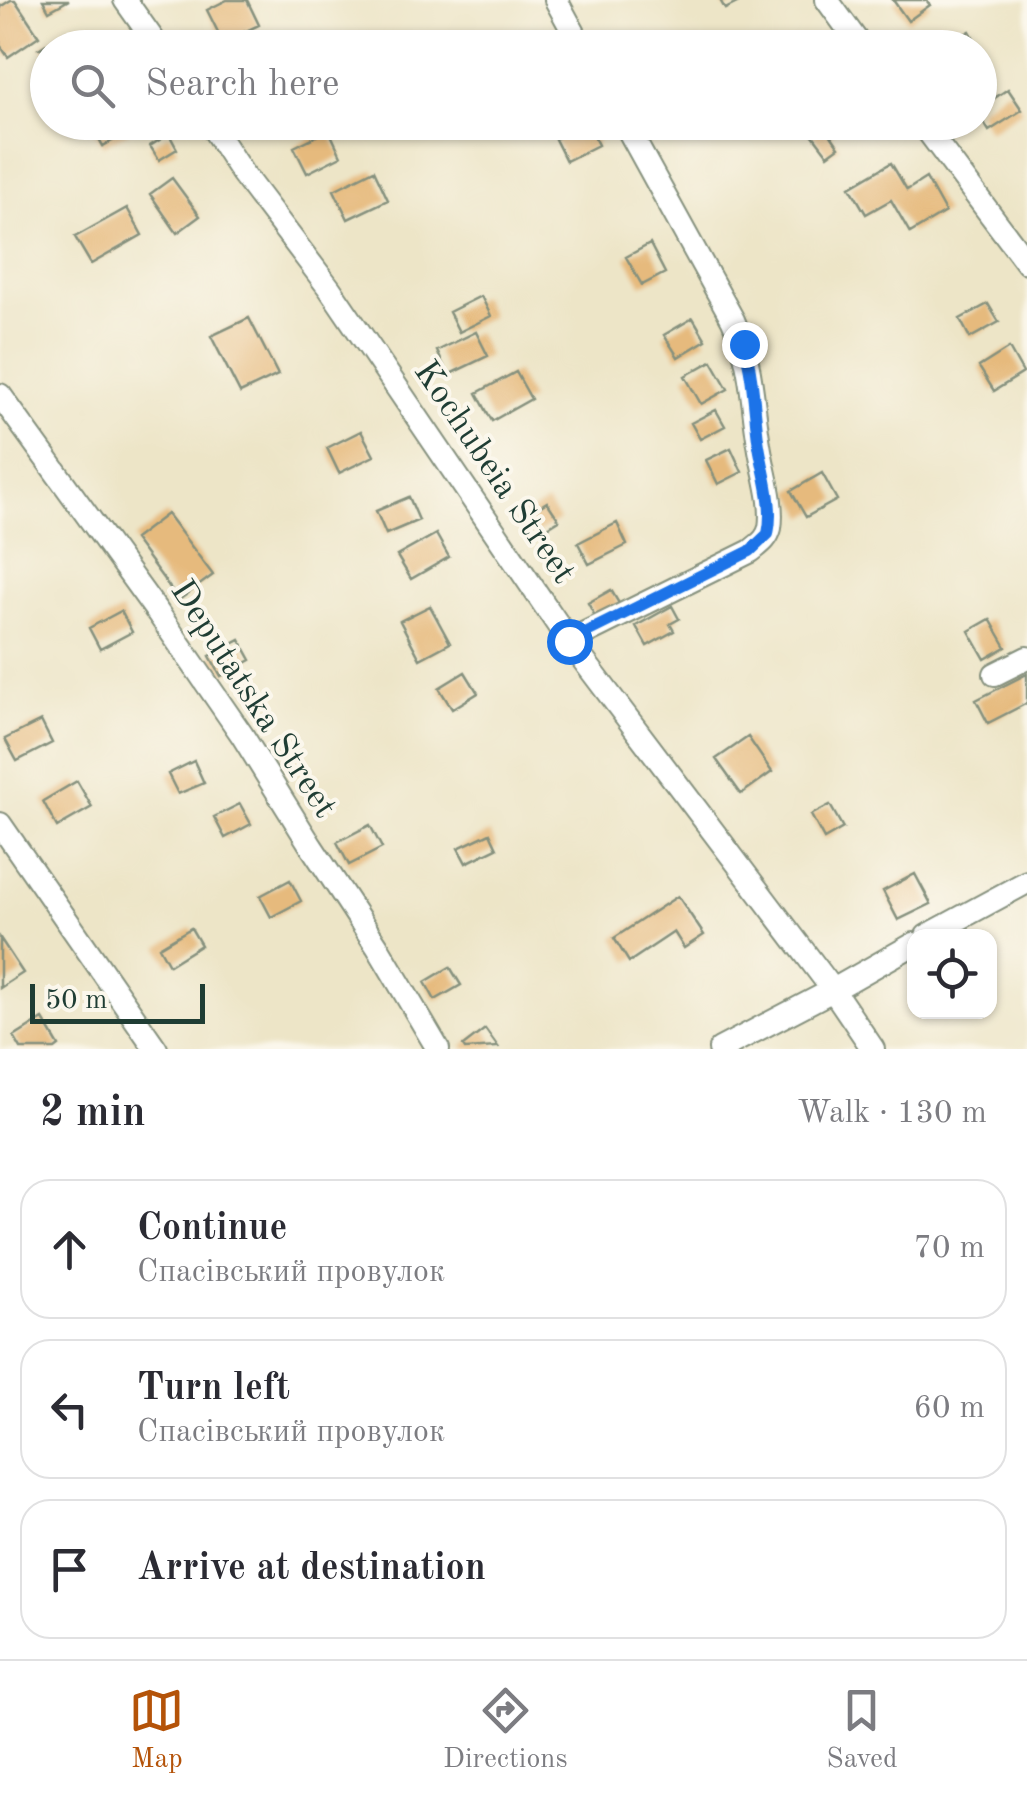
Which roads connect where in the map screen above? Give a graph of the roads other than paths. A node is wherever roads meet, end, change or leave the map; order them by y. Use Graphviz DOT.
graph roads {
  1 [pos="126,0"];
  2 [pos="556,0"];
  3 [pos="828,0"];
  4 [pos="147,30"];
  5 [pos="572,30"];
  6 [pos="849,30"];
  7 [pos="221,140"];
  8 [pos="634,140"];
  9 [pos="935,140"];
  10 [pos="1027,263"];
  11 [pos="0,395"];
  12 [pos="569,641"];
  13 [pos="1027,658"];
  14 [pos="995,674"];
  15 [pos="0,824"];
  16 [pos="1027,882"];
  17 [pos="941,929"];
  18 [pos="907,948"];
  19 [pos="833,990"];
  20 [pos="156,1049"];
  21 [pos="438,1049"];
  22 [pos="720,1049"];
  23 [pos="873,1049"];
  1 -- 4 [label="street"];
  2 -- 5 [label="street"];
  3 -- 6 [label="street"];
  7 -- 12 [label="street, Kochubeia Street"];
  8 -- 12 [label="street"];
  9 -- 10 [label="street"];
  11 -- 21 [label="street, Deputatska Street"];
  12 -- 19 [label="street, Kochubeia Street"];
  13 -- 14 [label="street"];
  15 -- 20 [label="street"];
  16 -- 17 [label="street"];
  18 -- 19 [label="street"];
  19 -- 22 [label="street"];
  19 -- 23 [label="street, Kochubeia Street"];
}
